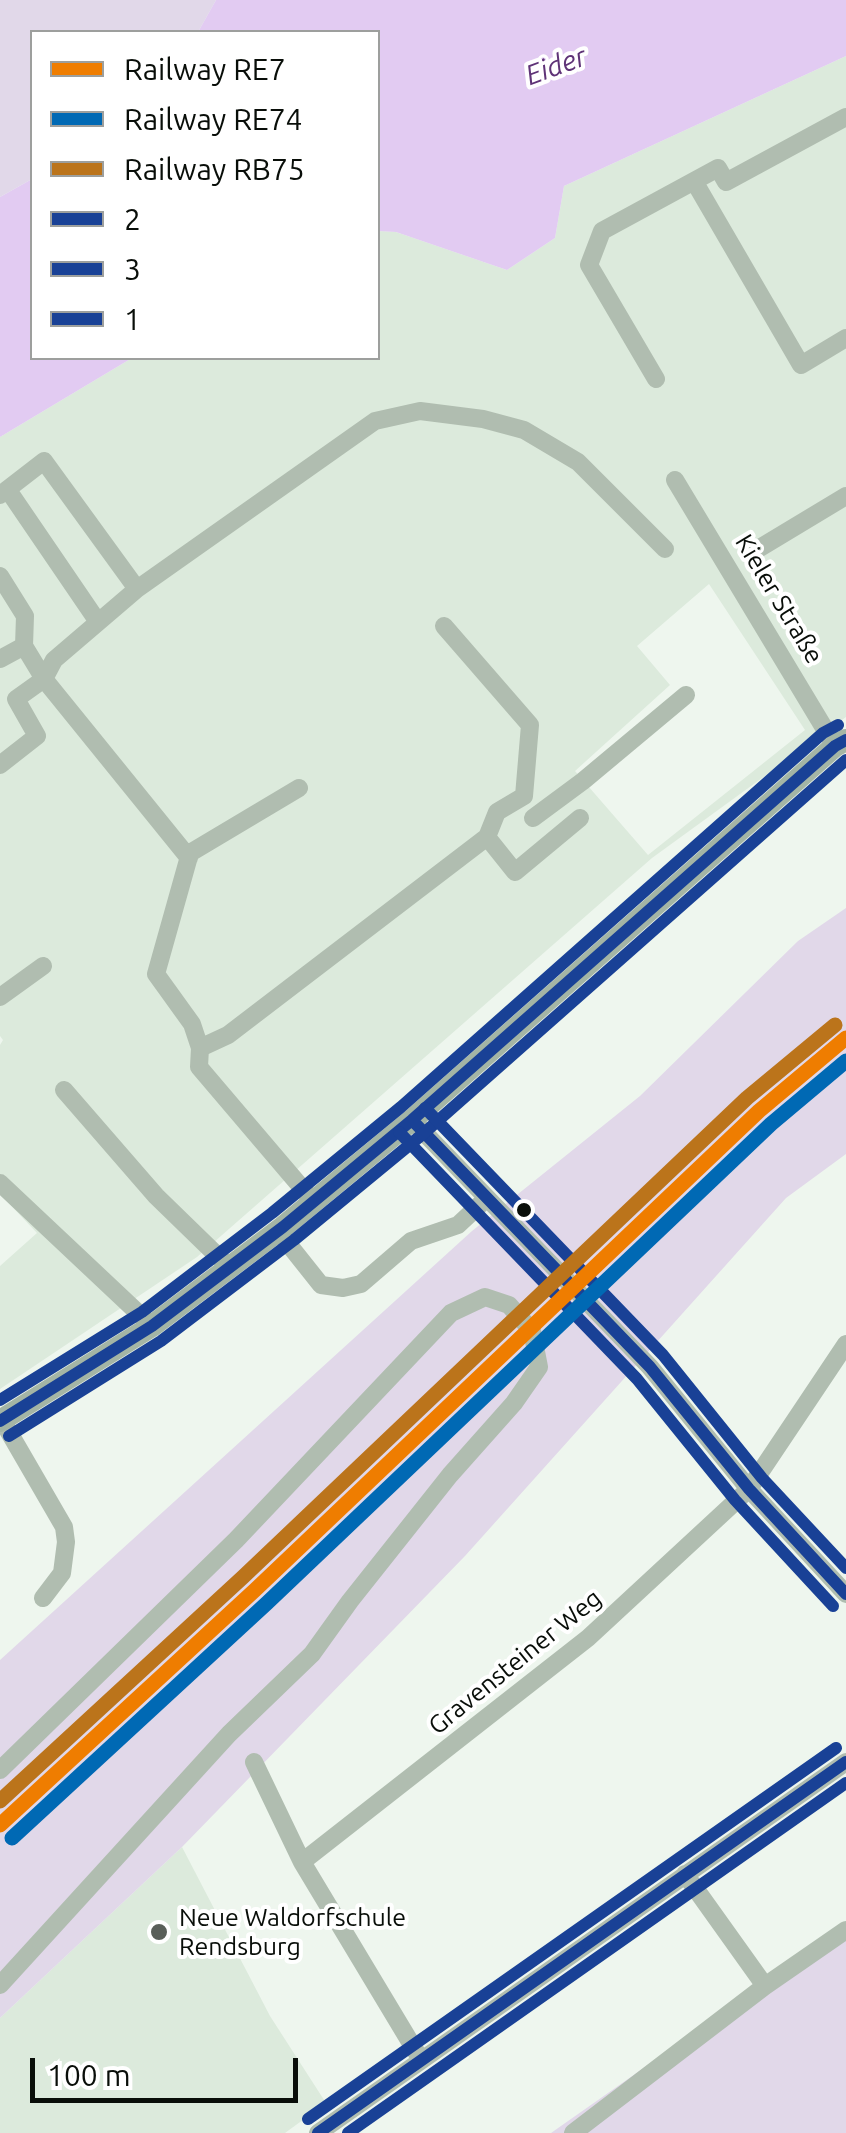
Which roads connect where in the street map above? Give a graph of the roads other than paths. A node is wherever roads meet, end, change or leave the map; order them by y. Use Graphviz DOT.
graph roads {
  1 [pos="846,117"];
  2 [pos="694,181"];
  3 [pos="846,338"];
  4 [pos="656,380"];
  5 [pos="676,480"];
  6 [pos="4,493"];
  7 [pos="846,496"];
  8 [pos="665,549"];
  9 [pos="758,549"];
  10 [pos="3,589"];
  11 [pos="137,589"];
  12 [pos="98,622"];
  13 [pos="444,626"];
  14 [pos="24,646"];
  15 [pos="0,659"];
  16 [pos="44,679"];
  17 [pos="686,695"];
  18 [pos="8,703"];
  19 [pos="840,743"];
  20 [pos="0,765"];
  21 [pos="299,788"];
  22 [pos="524,796"];
  23 [pos="533,818"];
  24 [pos="580,818"];
  25 [pos="487,837"];
  26 [pos="544,848"];
  27 [pos="188,858"];
  28 [pos="43,966"];
  29 [pos="0,997"];
  30 [pos="200,1048"];
  31 [pos="64,1090"];
  32 [pos="412,1120"];
  33 [pos="0,1183"];
  34 [pos="487,1198"];
  35 [pos="314,1202"];
  36 [pos="278,1231"];
  37 [pos="230,1267"];
  38 [pos="152,1326"];
  39 [pos="846,1344"];
  40 [pos="1,1421"];
  41 [pos="749,1488"];
  42 [pos="846,1594"];
  43 [pos="43,1598"];
  44 [pos="254,1762"];
  45 [pos="846,1762"];
  46 [pos="0,1770"];
  47 [pos="302,1862"];
  48 [pos="685,1874"];
  49 [pos="846,1930"];
  50 [pos="0,1985"];
  51 [pos="765,1986"];
  52 [pos="421,2060"];
  53 [pos="318,2133"];
  54 [pos="573,2133"];
  1 -- 2 [label="street"];
  2 -- 3 [label="street"];
  2 -- 4 [label="street"];
  5 -- 19 [label="street, Kieler Straße"];
  6 -- 11 [label="street"];
  6 -- 12 [label="street"];
  7 -- 9 [label="street"];
  8 -- 11 [label="street"];
  10 -- 14 [label="street"];
  11 -- 12 [label="street"];
  12 -- 16 [label="street"];
  13 -- 22 [label="street"];
  14 -- 15 [label="street"];
  14 -- 16 [label="street"];
  16 -- 18 [label="street"];
  16 -- 27 [label="street"];
  17 -- 23 [label="street"];
  18 -- 20 [label="street"];
  19 -- 32 [label="main road, Kieler Straße"];
  21 -- 27 [label="street"];
  22 -- 23 [label="street"];
  22 -- 25 [label="street"];
  23 -- 26 [label="street"];
  24 -- 26 [label="street"];
  25 -- 26 [label="street"];
  25 -- 30 [label="street"];
  27 -- 30 [label="street"];
  28 -- 29 [label="street"];
  30 -- 35 [label="street"];
  31 -- 37 [label="street"];
  32 -- 34 [label="street"];
  32 -- 35 [label="main road, Kieler Straße"];
  33 -- 38 [label="street"];
  34 -- 36 [label="street"];
  34 -- 41 [label="street"];
  35 -- 36 [label="main road, Kieler Straße"];
  36 -- 37 [label="main road, Kieler Straße"];
  37 -- 38 [label="main road, Kieler Straße"];
  38 -- 40 [label="main road, Kieler Straße"];
  39 -- 41 [label="street, Gravensteiner Weg"];
  40 -- 43 [label="street"];
  41 -- 42 [label="street"];
  41 -- 47 [label="street, Gravensteiner Weg"];
  44 -- 47 [label="street"];
  45 -- 48 [label="street"];
  46 -- 50 [label="street"];
  47 -- 52 [label="street"];
  48 -- 51 [label="street"];
  48 -- 52 [label="street"];
  49 -- 51 [label="street"];
  51 -- 54 [label="street"];
  52 -- 53 [label="street"];
}
